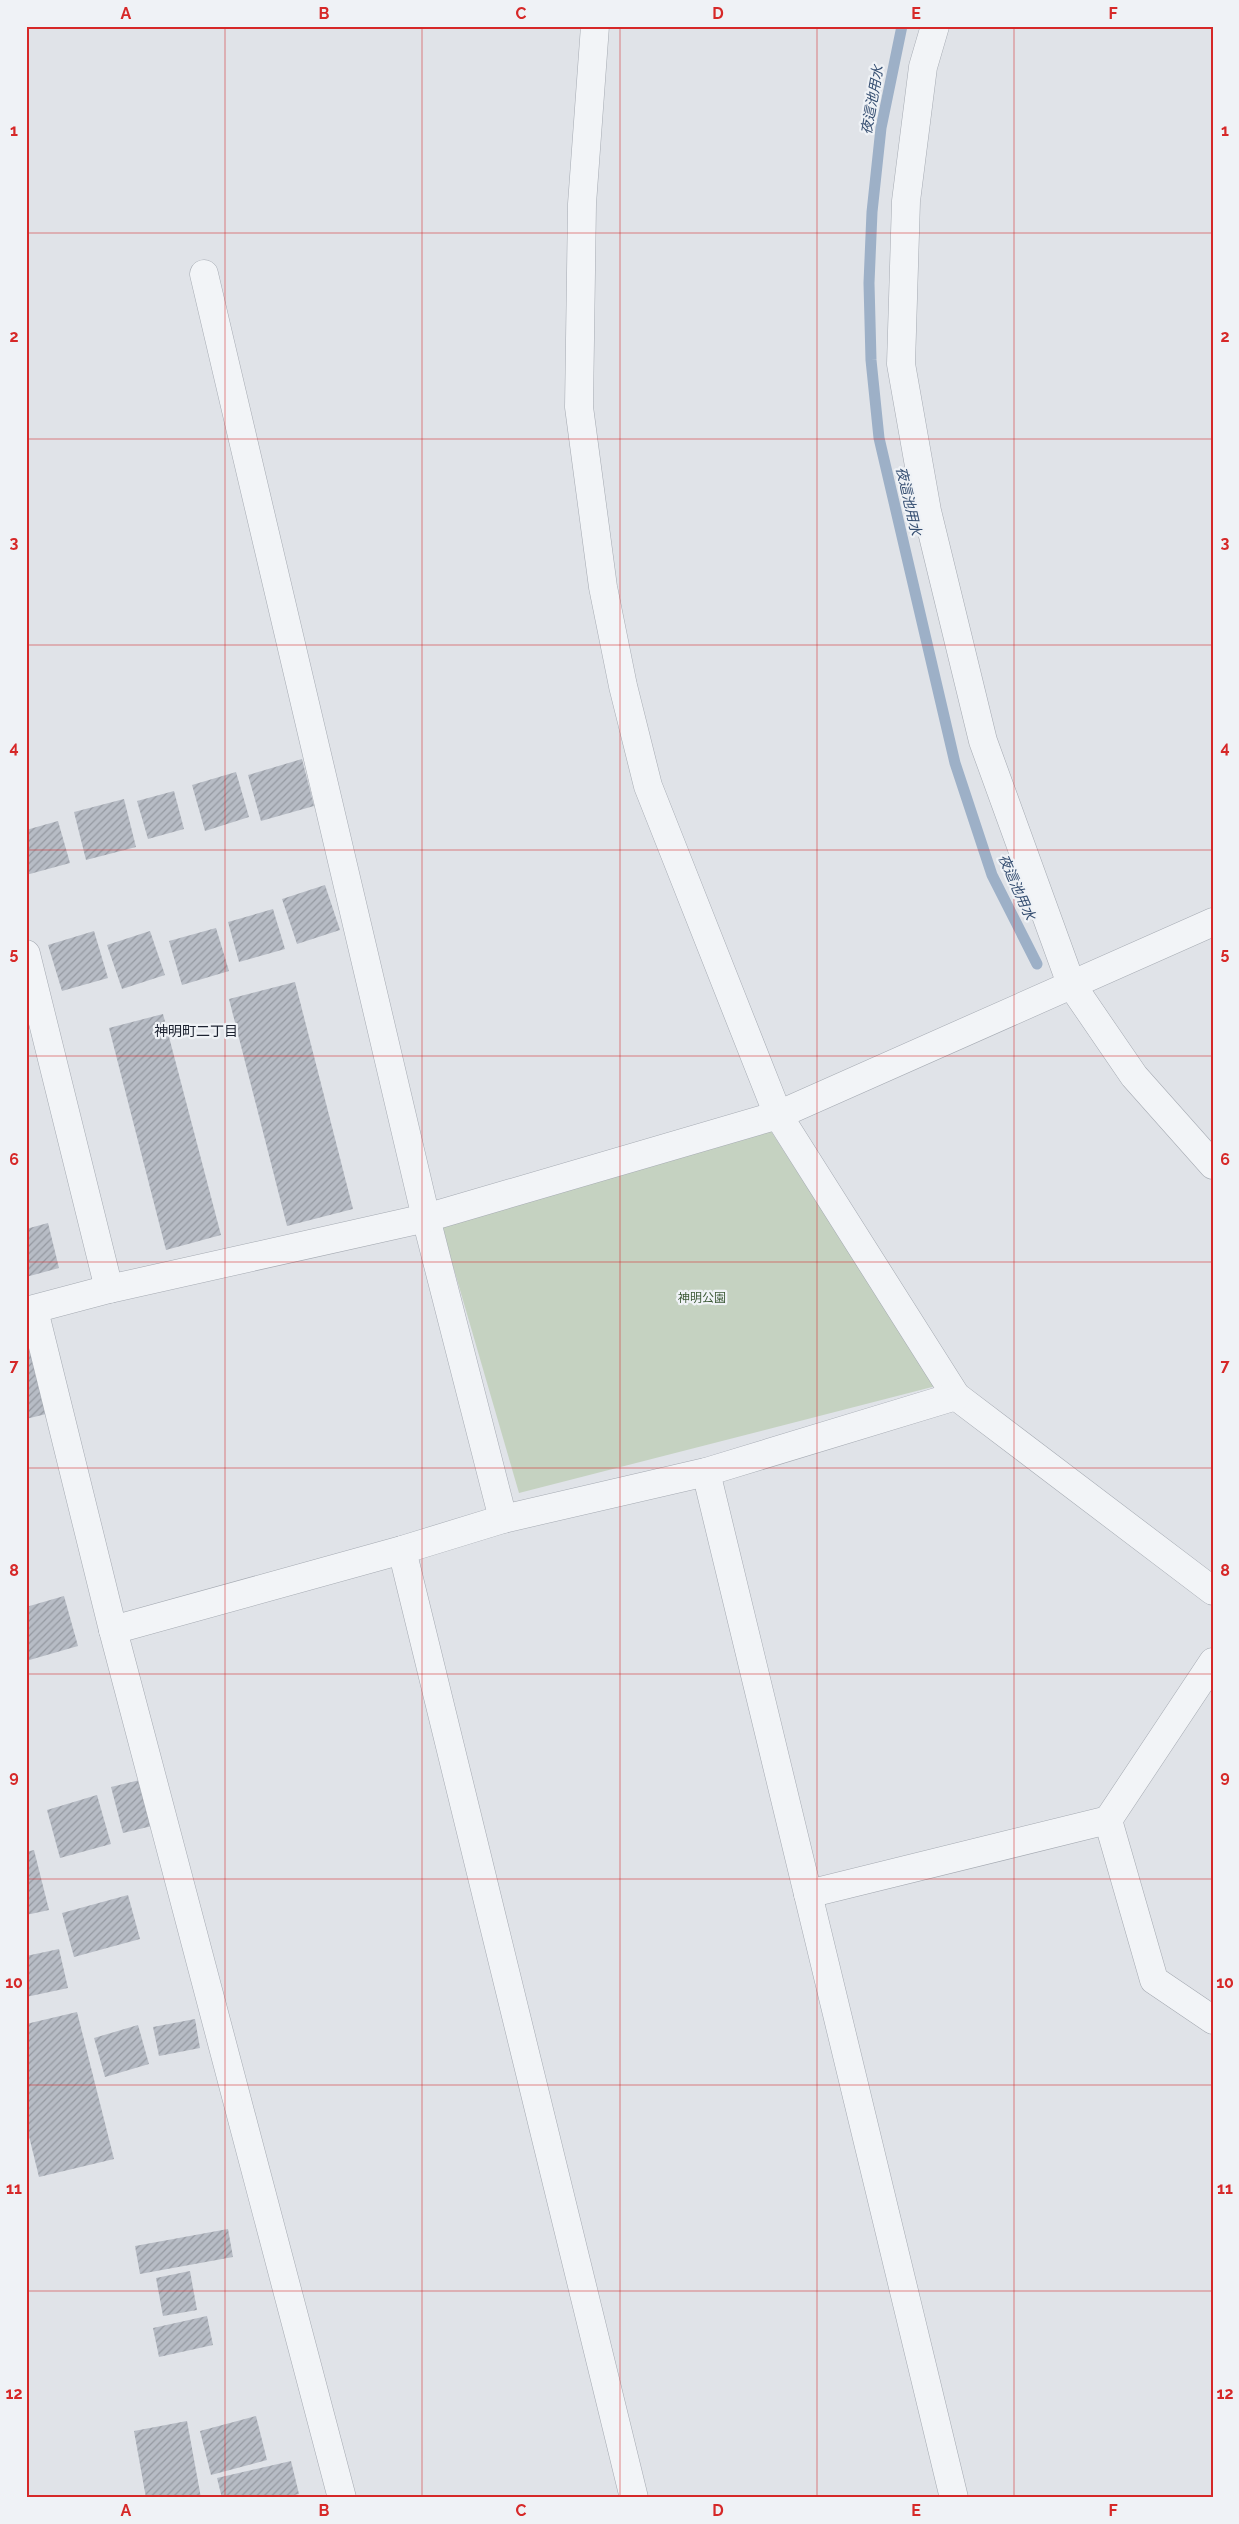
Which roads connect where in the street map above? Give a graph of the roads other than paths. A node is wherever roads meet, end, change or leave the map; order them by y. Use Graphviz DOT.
graph roads {
  1 [pos="595,26"];
  2 [pos="935,26"];
  3 [pos="204,274"];
  4 [pos="1213,922"];
  5 [pos="26,954"];
  6 [pos="1071,984"];
  7 [pos="778,1114"];
  8 [pos="1213,1166"];
  9 [pos="426,1218"];
  10 [pos="110,1289"];
  11 [pos="30,1310"];
  12 [pos="956,1396"];
  13 [pos="706,1472"];
  14 [pos="503,1519"];
  15 [pos="402,1550"];
  16 [pos="1213,1592"];
  17 [pos="113,1630"];
  18 [pos="1213,1662"];
  19 [pos="1108,1820"];
  20 [pos="808,1894"];
  21 [pos="1213,2020"];
  22 [pos="342,2498"];
  23 [pos="634,2498"];
  24 [pos="954,2498"];
  1 -- 7 [label="street"];
  2 -- 6 [label="street"];
  3 -- 9 [label="street"];
  4 -- 6 [label="street"];
  5 -- 10 [label="street"];
  6 -- 7 [label="street"];
  6 -- 8 [label="street"];
  7 -- 9 [label="street"];
  7 -- 12 [label="street"];
  9 -- 10 [label="street"];
  9 -- 14 [label="street"];
  10 -- 11 [label="street"];
  11 -- 17 [label="street"];
  12 -- 13 [label="street"];
  12 -- 16 [label="street"];
  13 -- 14 [label="street"];
  13 -- 20 [label="street"];
  14 -- 15 [label="street"];
  15 -- 17 [label="street"];
  15 -- 23 [label="street"];
  17 -- 22 [label="street"];
  18 -- 19 [label="street"];
  19 -- 20 [label="street"];
  19 -- 21 [label="street"];
  20 -- 24 [label="street"];
}
